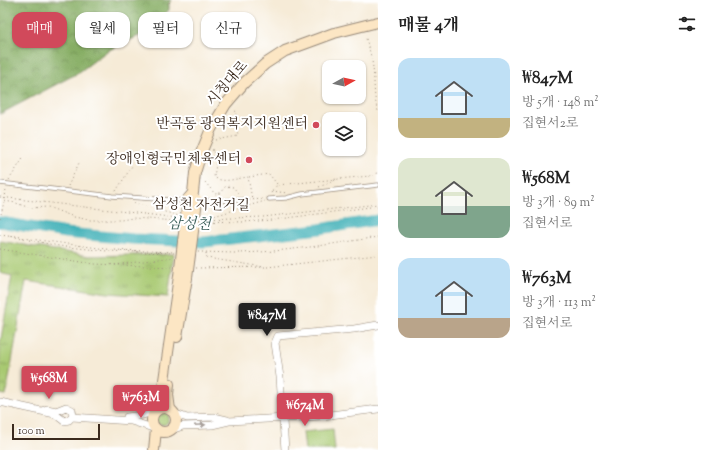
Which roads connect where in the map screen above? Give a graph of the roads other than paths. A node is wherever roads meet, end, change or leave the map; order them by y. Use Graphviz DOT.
graph roads {
  1 [pos="378,22"];
  2 [pos="0,183"];
  3 [pos="378,185"];
  4 [pos="269,199"];
  5 [pos="244,200"];
  6 [pos="183,277"];
  7 [pos="378,325"];
  8 [pos="0,402"];
  9 [pos="378,409"];
  10 [pos="157,410"];
  11 [pos="171,411"];
  12 [pos="60,413"];
  13 [pos="73,415"];
  14 [pos="283,419"];
  15 [pos="229,421"];
  16 [pos="156,429"];
  17 [pos="170,430"];
  18 [pos="154,450"];
  19 [pos="161,450"];
  20 [pos="285,450"];
  1 -- 6 [label="street, 시청대로, bridge"];
  2 -- 5 [label="lane"];
  3 -- 4 [label="lane"];
  6 -- 10 [label="street, 시청대로"];
  6 -- 11 [label="street, 시청대로"];
  7 -- 14 [label="street"];
  8 -- 12 [label="street"];
  9 -- 14 [label="street"];
  10 -- 11 [label="street"];
  10 -- 13 [label="street"];
  10 -- 16 [label="street"];
  11 -- 15 [label="street"];
  11 -- 17 [label="street"];
  12 -- 13 [label="street"];
  12 -- 13 [label="street"];
  13 -- 16 [label="street"];
  14 -- 15 [label="street"];
  14 -- 20 [label="street"];
  17 -- 15 [label="street, one-way"];
  16 -- 17 [label="street"];
  16 -- 18 [label="street"];
  17 -- 19 [label="street"];
}
